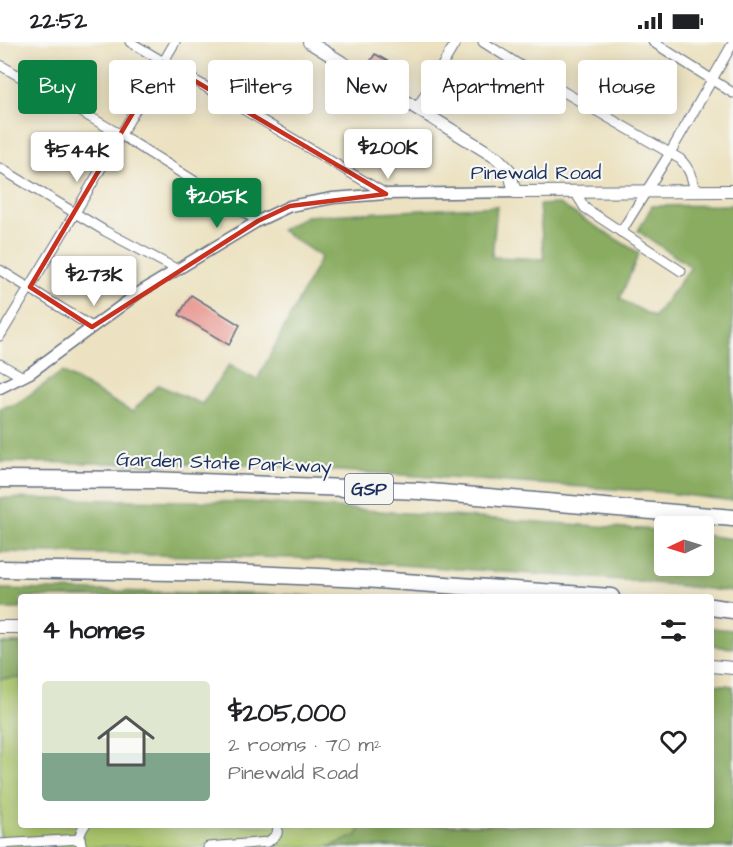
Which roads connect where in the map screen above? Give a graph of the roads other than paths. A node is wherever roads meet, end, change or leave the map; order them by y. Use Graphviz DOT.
graph roads {
  1 [pos="130,42"];
  2 [pos="175,42"];
  3 [pos="309,42"];
  4 [pos="456,42"];
  5 [pos="483,42"];
  6 [pos="653,42"];
  7 [pos="733,43"];
  8 [pos="161,60"];
  9 [pos="165,60"];
  10 [pos="0,65"];
  11 [pos="712,80"];
  12 [pos="196,81"];
  13 [pos="733,93"];
  14 [pos="417,108"];
  15 [pos="133,114"];
  16 [pos="121,135"];
  17 [pos="670,153"];
  18 [pos="0,168"];
  19 [pos="695,191"];
  20 [pos="733,191"];
  21 [pos="515,192"];
  22 [pos="575,192"];
  23 [pos="645,192"];
  24 [pos="386,194"];
  25 [pos="75,213"];
  26 [pos="258,221"];
  27 [pos="621,232"];
  28 [pos="0,270"];
  29 [pos="178,270"];
  30 [pos="681,271"];
  31 [pos="30,288"];
  32 [pos="92,327"];
  33 [pos="0,336"];
  34 [pos="0,364"];
  35 [pos="24,377"];
  36 [pos="0,388"];
  37 [pos="0,479"];
  38 [pos="733,518"];
  39 [pos="0,569"];
  40 [pos="570,594"];
  41 [pos="714,607"];
  42 [pos="733,610"];
  43 [pos="0,627"];
  44 [pos="18,627"];
  45 [pos="714,666"];
  46 [pos="733,668"];
  47 [pos="83,828"];
  48 [pos="277,828"];
  49 [pos="59,843"];
  50 [pos="81,843"];
  51 [pos="0,844"];
  52 [pos="32,844"];
  53 [pos="208,847"];
  1 -- 8 [label="street"];
  2 -- 9 [label="street"];
  3 -- 14 [label="main road"];
  4 -- 14 [label="street"];
  5 -- 17 [label="street"];
  6 -- 11 [label="street"];
  7 -- 11 [label="street"];
  10 -- 16 [label="street"];
  11 -- 13 [label="street"];
  11 -- 17 [label="street"];
  12 -- 24 [label="street"];
  14 -- 21 [label="main road"];
  15 -- 16 [label="street"];
  16 -- 25 [label="street"];
  16 -- 26 [label="street"];
  17 -- 19 [label="street"];
  17 -- 23 [label="street"];
  18 -- 25 [label="street"];
  19 -- 20 [label="main road, Pinewald Road"];
  19 -- 23 [label="main road, Pinewald Road"];
  21 -- 22 [label="main road, Pinewald Road"];
  21 -- 24 [label="street, Pinewald Road"];
  22 -- 23 [label="main road, Pinewald Road"];
  22 -- 27 [label="street"];
  23 -- 27 [label="street"];
  24 -- 26 [label="street, Pinewald Road"];
  25 -- 29 [label="street"];
  25 -- 31 [label="street"];
  26 -- 29 [label="street, Pinewald Road"];
  27 -- 30 [label="street"];
  28 -- 31 [label="street"];
  29 -- 32 [label="street, Pinewald Road"];
  31 -- 32 [label="street"];
  31 -- 33 [label="street"];
  32 -- 35 [label="street, Pinewald Road"];
  34 -- 35 [label="street"];
  35 -- 36 [label="street, Pinewald Road"];
  37 -- 38 [label="highway, Garden State Parkway / GSP"];
  39 -- 40 [label="highway"];
  41 -- 42 [label="highway"];
  43 -- 44 [label="main road"];
  45 -- 46 [label="main road"];
  47 -- 50 [label="street"];
  48 -- 53 [label="street"];
  49 -- 50 [label="street"];
  49 -- 52 [label="street"];
  51 -- 52 [label="street"];
}
